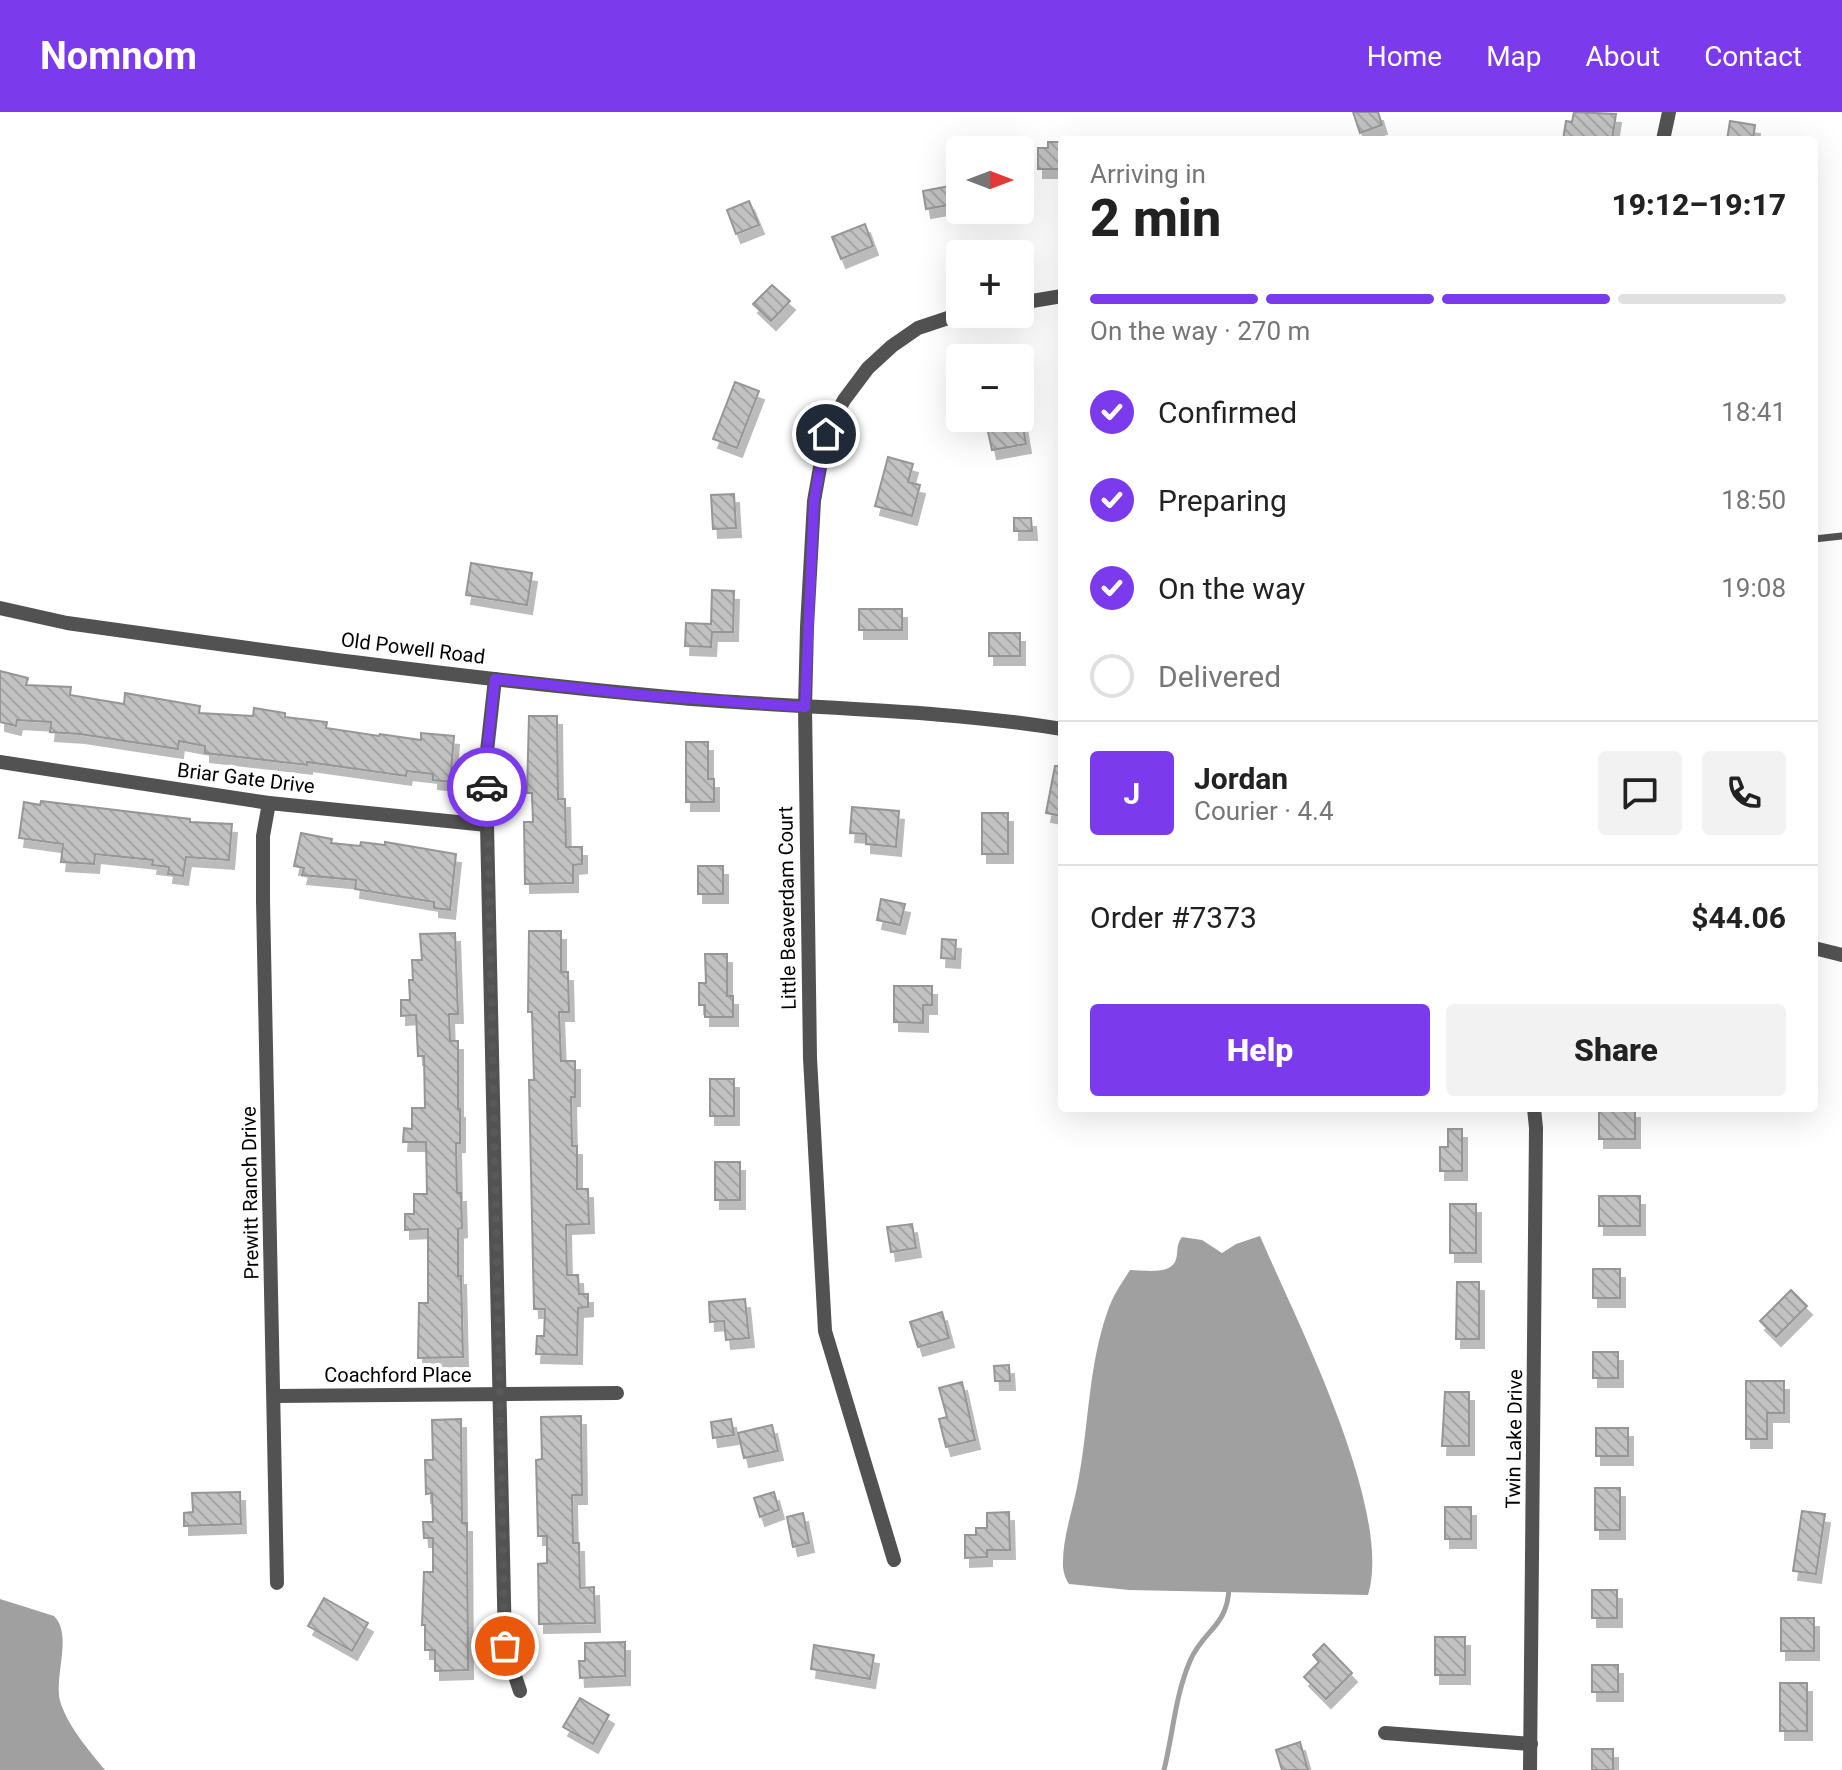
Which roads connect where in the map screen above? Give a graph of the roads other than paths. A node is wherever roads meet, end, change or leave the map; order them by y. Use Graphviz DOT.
graph roads {
  1 [pos="1669,112"];
  2 [pos="1664,136"];
  3 [pos="1058,297"];
  4 [pos="1034,301"];
  5 [pos="946,319"];
  6 [pos="1842,536"];
  7 [pos="1818,539"];
  8 [pos="0,608"];
  9 [pos="495,679"];
  10 [pos="805,707"];
  11 [pos="1058,729"];
  12 [pos="0,762"];
  13 [pos="269,803"];
  14 [pos="487,825"];
  15 [pos="1818,949"];
  16 [pos="1842,955"];
  17 [pos="1534,1112"];
  18 [pos="617,1393"];
  19 [pos="501,1395"];
  20 [pos="274,1396"];
  21 [pos="894,1560"];
  22 [pos="277,1583"];
  23 [pos="520,1691"];
  24 [pos="1385,1733"];
  25 [pos="1531,1744"];
  26 [pos="1530,1770"];
  1 -- 2 [label="street"];
  3 -- 4 [label="street"];
  5 -- 10 [label="street, Little Beaverdam Court"];
  6 -- 7 [label="lane"];
  8 -- 9 [label="street, Old Powell Road"];
  9 -- 10 [label="street, Old Powell Road"];
  9 -- 14 [label="street"];
  10 -- 11 [label="street, Old Powell Road"];
  10 -- 21 [label="street, Little Beaverdam Court"];
  12 -- 13 [label="street, Briar Gate Drive"];
  13 -- 14 [label="street, Briar Gate Drive"];
  13 -- 20 [label="street, Prewitt Ranch Drive"];
  14 -- 19 [label="street"];
  15 -- 16 [label="street"];
  17 -- 25 [label="street, Twin Lake Drive"];
  18 -- 19 [label="street, Coachford Place"];
  19 -- 20 [label="street, Coachford Place"];
  19 -- 23 [label="street"];
  20 -- 22 [label="street, Prewitt Ranch Drive"];
  24 -- 25 [label="street"];
  25 -- 26 [label="street, Twin Lake Drive"];
}
